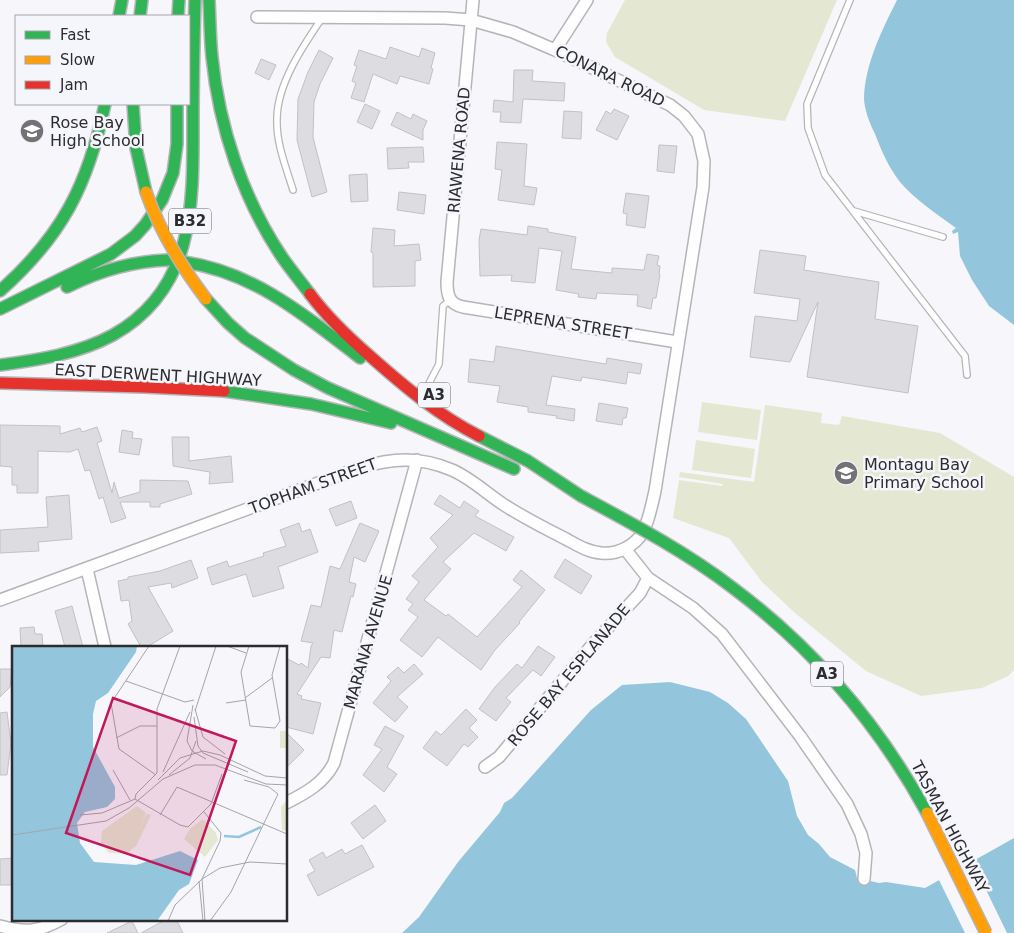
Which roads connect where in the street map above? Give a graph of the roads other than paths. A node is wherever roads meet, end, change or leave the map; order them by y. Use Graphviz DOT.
graph roads {
  1 [pos="122,0"];
  2 [pos="142,0"];
  3 [pos="179,0"];
  4 [pos="195,0"];
  5 [pos="210,0"];
  6 [pos="218,0"];
  7 [pos="473,0"];
  8 [pos="587,0"];
  9 [pos="850,0"];
  10 [pos="119,15"];
  11 [pos="140,15"];
  12 [pos="178,15"];
  13 [pos="257,17"];
  14 [pos="322,17"];
  15 [pos="472,20"];
  16 [pos="555,50"];
  17 [pos="226,74"];
  18 [pos="106,105"];
  19 [pos="133,105"];
  20 [pos="177,105"];
  21 [pos="293,190"];
  22 [pos="854,211"];
  23 [pos="943,237"];
  24 [pos="168,260"];
  25 [pos="184,262"];
  26 [pos="304,268"];
  27 [pos="0,291"];
  28 [pos="450,300"];
  29 [pos="0,309"];
  30 [pos="0,317"];
  31 [pos="677,342"];
  32 [pos="0,365"];
  33 [pos="967,375"];
  34 [pos="0,383"];
  35 [pos="426,389"];
  36 [pos="427,405"];
  37 [pos="430,434"];
  38 [pos="417,460"];
  39 [pos="581,496"];
  40 [pos="625,549"];
  41 [pos="87,569"];
  42 [pos="648,578"];
  43 [pos="0,600"];
  44 [pos="105,646"];
  45 [pos="485,767"];
  46 [pos="288,802"];
  47 [pos="864,879"];
  48 [pos="60,920"];
  49 [pos="0,926"];
  50 [pos="986,933"];
  1 -- 10 [label="main road"];
  2 -- 11 [label="main road"];
  3 -- 12 [label="main road"];
  4 -- 32 [label="main road, B32"];
  5 -- 36 [label="main road, TASMAN HIGHWAY / A3"];
  6 -- 17 [label="main road"];
  7 -- 15 [label="street, RIAWENA ROAD"];
  8 -- 16 [label="street"];
  9 -- 22 [label="lane"];
  13 -- 14 [label="street, CONARA ROAD"];
  14 -- 15 [label="street, CONARA ROAD"];
  14 -- 21 [label="lane"];
  15 -- 16 [label="street, CONARA ROAD"];
  15 -- 28 [label="street, RIAWENA ROAD"];
  16 -- 31 [label="street, CONARA ROAD"];
  18 -- 27 [label="main road"];
  19 -- 37 [label="main road, TASMAN HIGHWAY / A3, bridge"];
  20 -- 29 [label="main road"];
  22 -- 23 [label="lane"];
  22 -- 33 [label="lane"];
  24 -- 30 [label="main road"];
  25 -- 36 [label="main road, A3"];
  26 -- 35 [label="main road, A3"];
  28 -- 31 [label="street, LEPRENA STREET"];
  28 -- 35 [label="lane"];
  31 -- 40 [label="street, CONARA ROAD"];
  34 -- 37 [label="main road, EAST DERWENT HIGHWAY"];
  35 -- 39 [label="main road, A3"];
  36 -- 39 [label="main road, TASMAN HIGHWAY / A3"];
  37 -- 39 [label="main road, TASMAN HIGHWAY / A3"];
  38 -- 40 [label="street, TOPHAM STREET"];
  38 -- 41 [label="street, TOPHAM STREET"];
  38 -- 46 [label="street, MARANA AVENUE"];
  39 -- 50 [label="main road, TASMAN HIGHWAY / A3, bridge"];
  40 -- 42 [label="street"];
  41 -- 43 [label="street, TOPHAM STREET"];
  41 -- 44 [label="street"];
  42 -- 45 [label="street, ROSE BAY ESPLANADE"];
  42 -- 47 [label="street"];
  48 -- 49 [label="street"];
}
